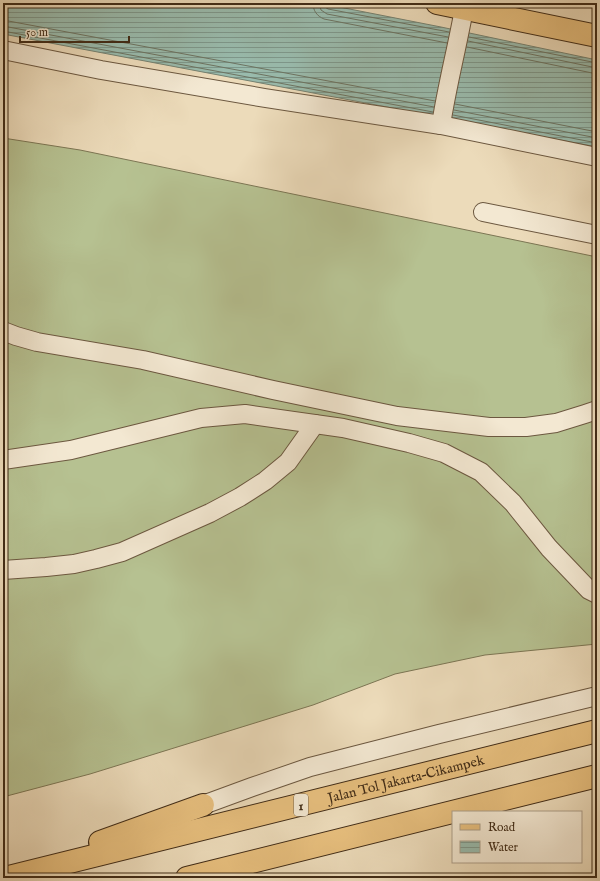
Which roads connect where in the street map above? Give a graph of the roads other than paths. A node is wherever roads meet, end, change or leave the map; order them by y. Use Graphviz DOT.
graph roads {
  1 [pos="437,3"];
  2 [pos="464,9"];
  3 [pos="597,36"];
  4 [pos="3,50"];
  5 [pos="441,125"];
  6 [pos="597,157"];
  7 [pos="483,212"];
  8 [pos="597,235"];
  9 [pos="3,331"];
  10 [pos="597,410"];
  11 [pos="315,424"];
  12 [pos="3,460"];
  13 [pos="3,570"];
  14 [pos="597,594"];
  15 [pos="597,696"];
  16 [pos="597,731"];
  17 [pos="597,776"];
  18 [pos="203,805"];
  19 [pos="457,811"];
  20 [pos="452,812"];
  21 [pos="4,877"];
  22 [pos="188,878"];
  1 -- 2 [label="main road"];
  2 -- 3 [label="main road"];
  2 -- 5 [label="street"];
  4 -- 5 [label="street"];
  5 -- 6 [label="street"];
  7 -- 8 [label="street"];
  9 -- 10 [label="street"];
  11 -- 12 [label="street"];
  11 -- 13 [label="street"];
  11 -- 14 [label="street"];
  15 -- 18 [label="street"];
  16 -- 21 [label="main road, Jalan Tol Jakarta–Cikampek / 1"];
  17 -- 19 [label="main road"];
  18 -- 21 [label="main road"];
  20 -- 22 [label="main road"];
}
